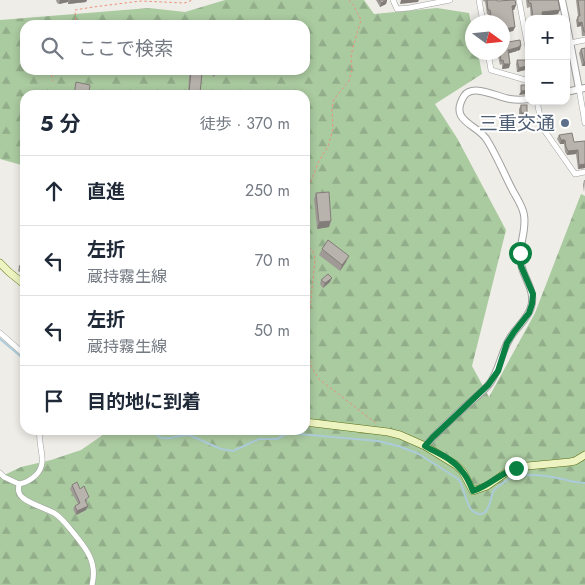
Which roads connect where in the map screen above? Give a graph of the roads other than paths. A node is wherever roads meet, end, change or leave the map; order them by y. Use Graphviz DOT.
graph roads {
  1 [pos="393,0"];
  2 [pos="450,0"];
  3 [pos="479,0"];
  4 [pos="519,0"];
  5 [pos="562,0"];
  6 [pos="482,15"];
  7 [pos="565,15"];
  8 [pos="525,32"];
  9 [pos="585,40"];
  10 [pos="570,43"];
  11 [pos="489,60"];
  12 [pos="525,80"];
  13 [pos="582,89"];
  14 [pos="525,99"];
  15 [pos="538,105"];
  16 [pos="585,123"];
  17 [pos="585,172"];
  18 [pos="0,263"];
  19 [pos="20,281"];
  20 [pos="0,333"];
  21 [pos="20,351"];
  22 [pos="310,423"];
  23 [pos="40,435"];
  24 [pos="425,446"];
  25 [pos="585,455"];
  26 [pos="0,473"];
  27 [pos="19,484"];
  28 [pos="92,585"];
  1 -- 2 [label="street"];
  3 -- 6 [label="street"];
  4 -- 8 [label="street"];
  5 -- 7 [label="street"];
  9 -- 10 [label="street"];
  10 -- 13 [label="street"];
  11 -- 12 [label="street"];
  13 -- 16 [label="street"];
  14 -- 24 [label="street"];
  15 -- 17 [label="street"];
  18 -- 19 [label="main road"];
  20 -- 21 [label="street"];
  22 -- 24 [label="main road"];
  23 -- 27 [label="street"];
  24 -- 25 [label="main road"];
  26 -- 27 [label="street"];
  27 -- 28 [label="street"];
}
